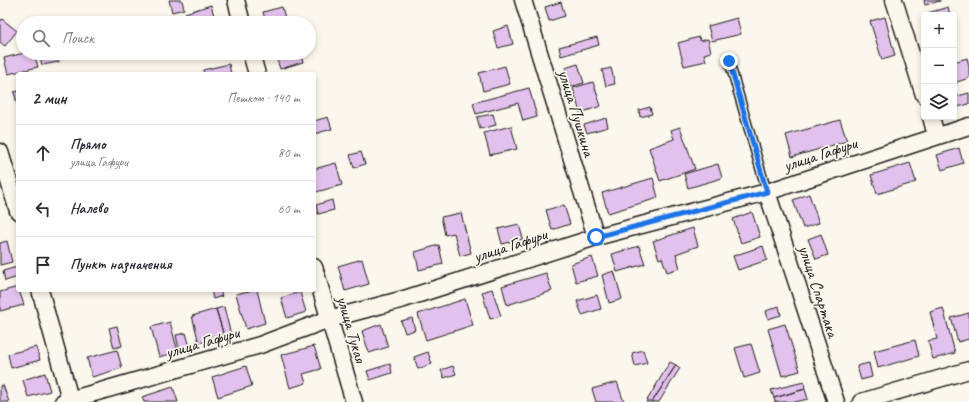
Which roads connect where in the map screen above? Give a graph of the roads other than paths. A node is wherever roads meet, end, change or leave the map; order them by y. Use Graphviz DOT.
graph roads {
  1 [pos="236,0"];
  2 [pos="523,0"];
  3 [pos="894,0"];
  4 [pos="240,16"];
  5 [pos="253,60"];
  6 [pos="729,61"];
  7 [pos="256,72"];
  8 [pos="921,86"];
  9 [pos="932,120"];
  10 [pos="969,126"];
  11 [pos="936,135"];
  12 [pos="0,152"];
  13 [pos="767,192"];
  14 [pos="16,204"];
  15 [pos="596,237"];
  16 [pos="316,274"];
  17 [pos="40,292"];
  18 [pos="329,319"];
  19 [pos="969,370"];
  20 [pos="67,401"];
  21 [pos="354,402"];
  22 [pos="836,402"];
  23 [pos="861,402"];
  1 -- 4 [label="street"];
  2 -- 15 [label="street, улица Пушкина"];
  3 -- 8 [label="street"];
  5 -- 7 [label="street"];
  6 -- 13 [label="lane"];
  9 -- 11 [label="street"];
  10 -- 11 [label="street, улица Гафури"];
  11 -- 13 [label="street, улица Гафури"];
  12 -- 14 [label="street"];
  13 -- 15 [label="street, улица Гафури"];
  13 -- 22 [label="street, улица Спартака"];
  15 -- 18 [label="street, улица Гафури"];
  16 -- 18 [label="street, улица Тукая"];
  17 -- 20 [label="street"];
  18 -- 20 [label="street, улица Гафури"];
  18 -- 21 [label="street, улица Тукая"];
  19 -- 23 [label="street"];
}
